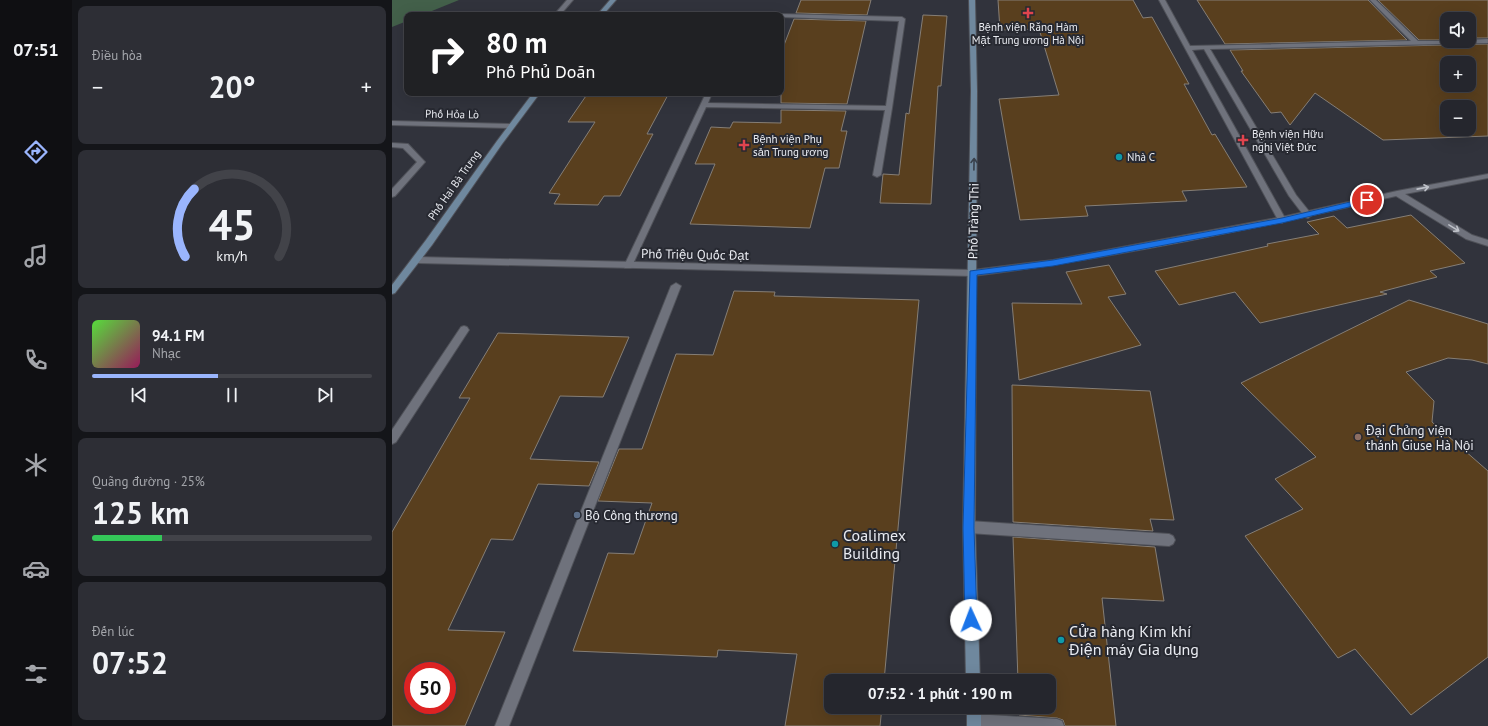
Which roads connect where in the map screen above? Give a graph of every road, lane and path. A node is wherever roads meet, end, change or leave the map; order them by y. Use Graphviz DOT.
graph roads {
  1 [pos="570,0"];
  2 [pos="612,0"];
  3 [pos="972,0"];
  4 [pos="1162,0"];
  5 [pos="1373,0"];
  6 [pos="560,12"];
  7 [pos="602,12"];
  8 [pos="784,15"];
  9 [pos="1488,41"];
  10 [pos="1417,43"];
  11 [pos="1188,48"];
  12 [pos="1206,48"];
  13 [pos="535,96"];
  14 [pos="708,96"];
  15 [pos="704,105"];
  16 [pos="889,108"];
  17 [pos="392,123"];
  18 [pos="511,126"];
  19 [pos="392,145"];
  20 [pos="877,175"];
  21 [pos="1488,176"];
  22 [pos="1397,193"];
  23 [pos="392,194"];
  24 [pos="1308,214"];
  25 [pos="1282,220"];
  26 [pos="1488,243"];
  27 [pos="418,260"];
  28 [pos="628,266"];
  29 [pos="973,273"];
  30 [pos="676,286"];
  31 [pos="392,292"];
  32 [pos="464,330"];
  33 [pos="392,439"];
  34 [pos="969,528"];
  35 [pos="1169,540"];
  36 [pos="973,674"];
  37 [pos="974,718"];
  38 [pos="502,726"];
  39 [pos="1057,726"];
  1 -- 6 [label="street"];
  2 -- 7 [label="main road"];
  29 -- 3 [label="main road, Phố Tràng Thi, one-way"];
  4 -- 11 [label="street"];
  5 -- 10 [label="street"];
  8 -- 16 [label="street"];
  9 -- 10 [label="street"];
  10 -- 12 [label="street"];
  11 -- 12 [label="street"];
  11 -- 25 [label="street"];
  12 -- 24 [label="street"];
  13 -- 18 [label="main road, Phố Hai Bà Trưng"];
  14 -- 15 [label="street"];
  15 -- 16 [label="street"];
  15 -- 28 [label="street"];
  16 -- 20 [label="street"];
  17 -- 18 [label="street, Phố Hỏa Lò"];
  18 -- 27 [label="main road, Phố Hai Bà Trưng"];
  19 -- 23 [label="street"];
  22 -- 21 [label="street, Phố Triệu Quốc Đạt, one-way"];
  22 -- 24 [label="street, Phố Triệu Quốc Đạt"];
  22 -- 26 [label="street, one-way"];
  24 -- 25 [label="street, Phố Triệu Quốc Đạt"];
  25 -- 29 [label="street, Phố Triệu Quốc Đạt"];
  27 -- 28 [label="street, Phố Triệu Quốc Đạt"];
  27 -- 31 [label="main road, Phố Hai Bà Trưng"];
  28 -- 29 [label="street, Phố Triệu Quốc Đạt"];
  29 -- 34 [label="main road, Phố Tràng Thi"];
  30 -- 38 [label="street"];
  32 -- 33 [label="street"];
  34 -- 35 [label="street"];
  34 -- 36 [label="main road, Phố Tràng Thi"];
  37 -- 39 [label="street"];
}
